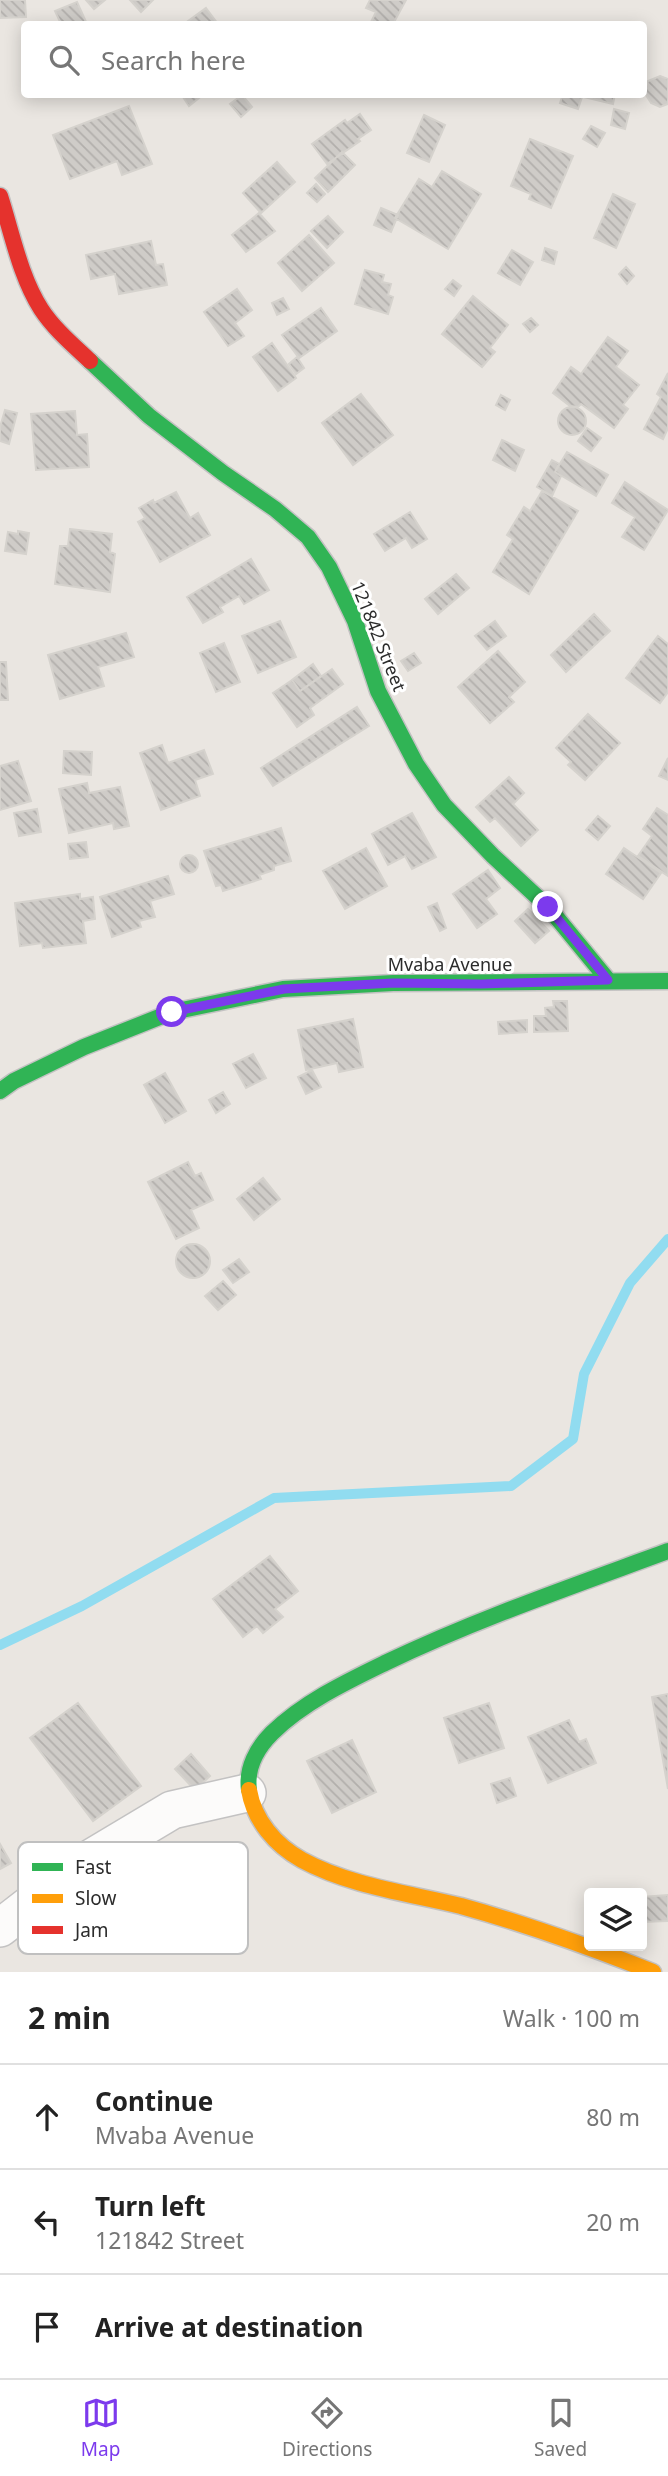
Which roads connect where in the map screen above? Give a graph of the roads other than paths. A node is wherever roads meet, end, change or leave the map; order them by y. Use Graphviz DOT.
graph roads {
  1 [pos="0,197"];
  2 [pos="608,980"];
  3 [pos="668,981"];
  4 [pos="0,1091"];
  5 [pos="668,1551"];
  6 [pos="247,1793"];
  7 [pos="119,1842"];
  8 [pos="18,1914"];
  9 [pos="0,1928"];
  10 [pos="653,1972"];
  1 -- 2 [label="street, 121842 Street"];
  2 -- 3 [label="street, Mvaba Avenue"];
  2 -- 4 [label="street, Mvaba Avenue"];
  5 -- 6 [label="street"];
  6 -- 7 [label="street"];
  6 -- 10 [label="street"];
  8 -- 9 [label="street"];
}
